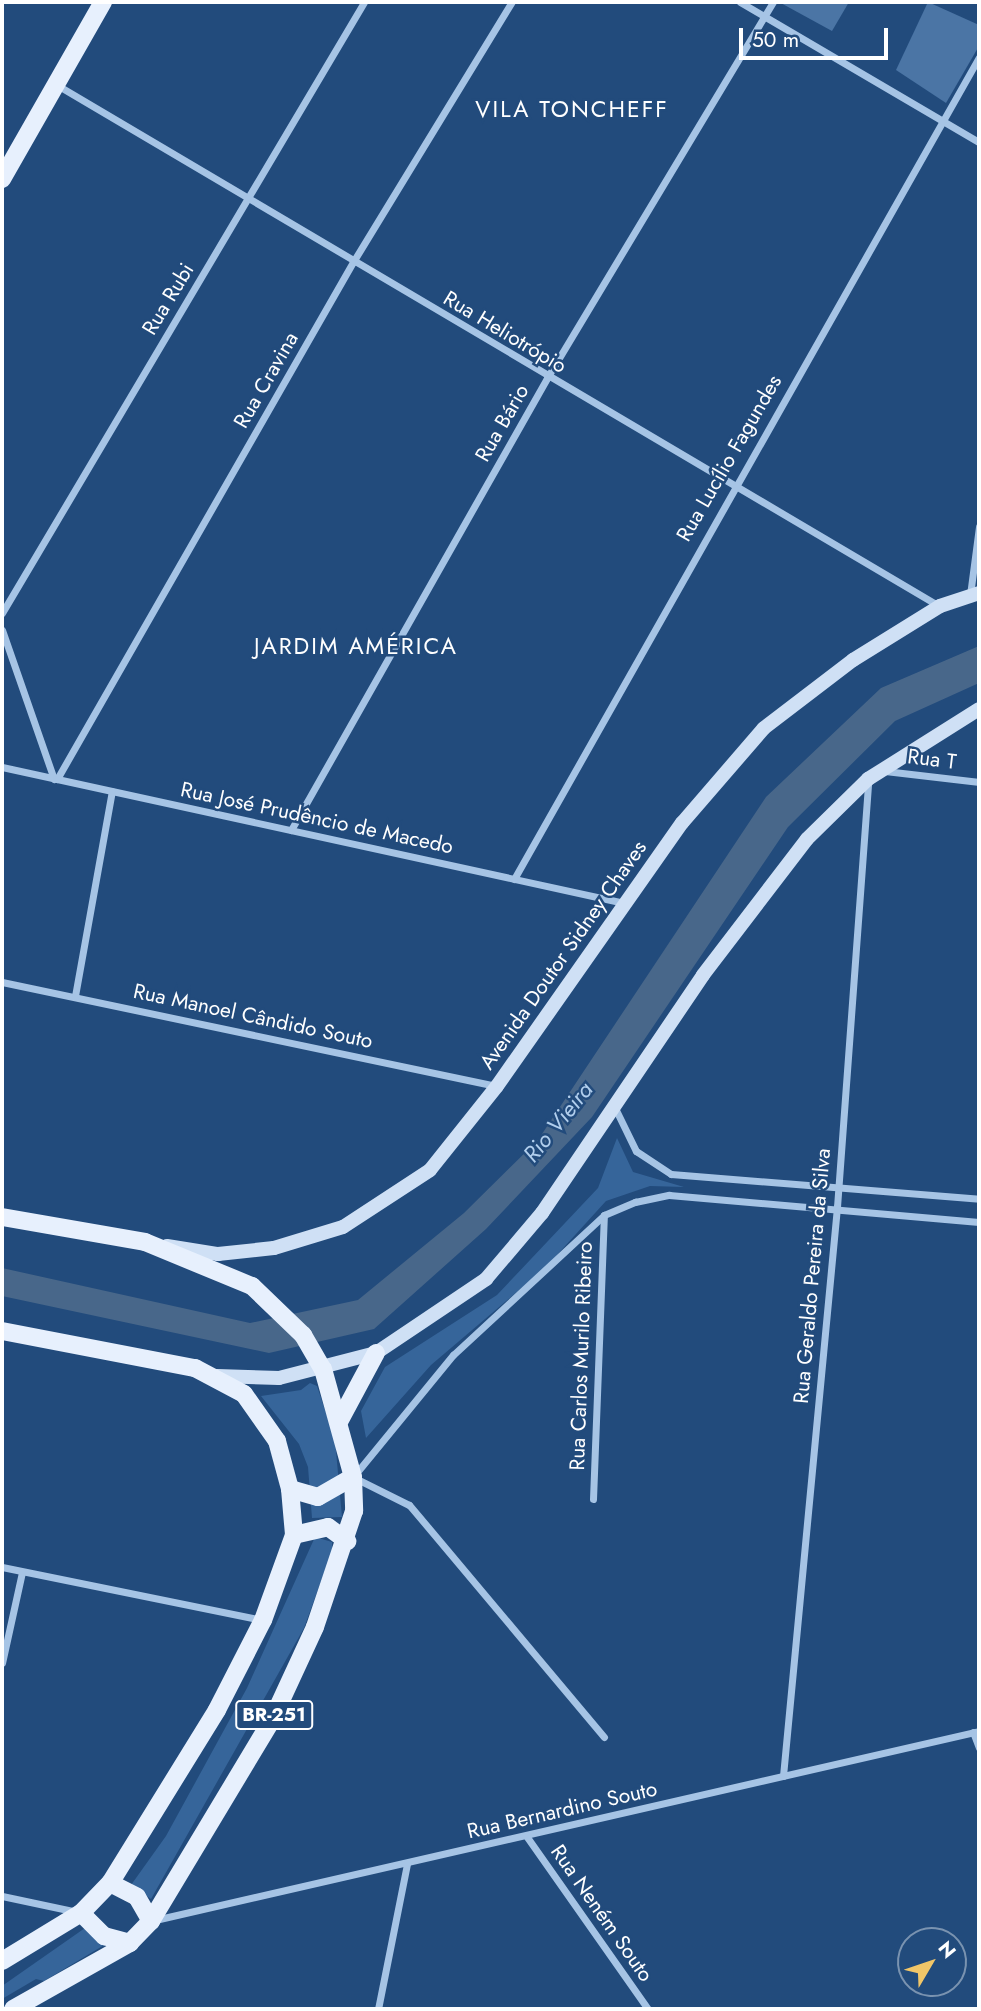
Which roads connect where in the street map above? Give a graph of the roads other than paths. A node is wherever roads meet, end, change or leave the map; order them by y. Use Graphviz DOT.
graph roads {
  1 [pos="103,2"];
  2 [pos="364,2"];
  3 [pos="512,2"];
  4 [pos="740,2"];
  5 [pos="773,2"];
  6 [pos="764,16"];
  7 [pos="979,57"];
  8 [pos="55,84"];
  9 [pos="943,121"];
  10 [pos="979,142"];
  11 [pos="2,178"];
  12 [pos="247,201"];
  13 [pos="353,262"];
  14 [pos="547,378"];
  15 [pos="733,486"];
  16 [pos="979,527"];
  17 [pos="975,594"];
  18 [pos="940,606"];
  19 [pos="2,613"];
  20 [pos="2,630"];
  21 [pos="979,709"];
  22 [pos="2,767"];
  23 [pos="875,775"];
  24 [pos="55,779"];
  25 [pos="979,782"];
  26 [pos="113,791"];
  27 [pos="291,830"];
  28 [pos="514,879"];
  29 [pos="624,903"];
  30 [pos="2,982"];
  31 [pos="75,996"];
  32 [pos="497,1086"];
  33 [pos="615,1108"];
  34 [pos="838,1186"];
  35 [pos="979,1199"];
  36 [pos="837,1207"];
  37 [pos="604,1215"];
  38 [pos="2,1217"];
  39 [pos="979,1222"];
  40 [pos="145,1242"];
  41 [pos="2,1331"];
  42 [pos="376,1353"];
  43 [pos="323,1369"];
  44 [pos="217,1376"];
  45 [pos="340,1420"];
  46 [pos="353,1477"];
  47 [pos="290,1489"];
  48 [pos="593,1499"];
  49 [pos="294,1535"];
  50 [pos="347,1541"];
  51 [pos="2,1567"];
  52 [pos="22,1572"];
  53 [pos="263,1620"];
  54 [pos="2,1663"];
  55 [pos="976,1731"];
  56 [pos="604,1737"];
  57 [pos="979,1748"];
  58 [pos="783,1776"];
  59 [pos="527,1837"];
  60 [pos="407,1864"];
  61 [pos="110,1883"];
  62 [pos="2,1896"];
  63 [pos="81,1913"];
  64 [pos="151,1920"];
  65 [pos="130,1943"];
  66 [pos="2,1961"];
  67 [pos="13,2009"];
  68 [pos="378,2009"];
  69 [pos="648,2009"];
  1 -- 8 [label="main road"];
  2 -- 12 [label="street, Rua Rubi"];
  3 -- 13 [label="street, Rua Cravina"];
  4 -- 6 [label="street"];
  5 -- 6 [label="street, Rua Bário"];
  6 -- 9 [label="street"];
  6 -- 14 [label="street, Rua Bário"];
  7 -- 9 [label="street, Rua Lucílio Fagundes"];
  8 -- 11 [label="main road"];
  8 -- 12 [label="street, Rua Heliotrópio"];
  9 -- 10 [label="street"];
  9 -- 15 [label="street, Rua Lucílio Fagundes"];
  12 -- 13 [label="street, Rua Heliotrópio"];
  12 -- 19 [label="street, Rua Rubi"];
  13 -- 14 [label="street, Rua Heliotrópio"];
  13 -- 24 [label="street, Rua Cravina"];
  14 -- 15 [label="street, Rua Heliotrópio"];
  14 -- 27 [label="street, Rua Bário"];
  15 -- 18 [label="street, Rua Heliotrópio"];
  15 -- 28 [label="street, Rua Lucílio Fagundes"];
  16 -- 17 [label="street"];
  17 -- 18 [label="main road, Avenida Doutor Sidney Chaves"];
  18 -- 29 [label="main road, Avenida Doutor Sidney Chaves"];
  20 -- 24 [label="street"];
  21 -- 23 [label="main road"];
  22 -- 24 [label="street, Rua José Prudêncio de Macedo"];
  23 -- 25 [label="street, Rua T"];
  23 -- 33 [label="main road"];
  23 -- 34 [label="street, Rua Geraldo Pereira da Silva"];
  24 -- 26 [label="street, Rua José Prudêncio de Macedo"];
  26 -- 27 [label="street, Rua José Prudêncio de Macedo"];
  26 -- 31 [label="street"];
  27 -- 28 [label="street, Rua José Prudêncio de Macedo"];
  28 -- 29 [label="street, Rua José Prudêncio de Macedo"];
  29 -- 32 [label="main road, Avenida Doutor Sidney Chaves"];
  30 -- 31 [label="street, Rua Manoel Cândido Souto"];
  31 -- 32 [label="street, Rua Manoel Cândido Souto"];
  32 -- 40 [label="main road, Avenida Doutor Sidney Chaves"];
  33 -- 34 [label="street"];
  33 -- 42 [label="main road"];
  34 -- 35 [label="street"];
  34 -- 36 [label="street, Rua Geraldo Pereira da Silva"];
  36 -- 37 [label="street"];
  36 -- 39 [label="street"];
  36 -- 58 [label="street, Rua Geraldo Pereira da Silva"];
  37 -- 46 [label="street"];
  37 -- 48 [label="street, Rua Carlos Murilo Ribeiro"];
  38 -- 40 [label="main road, BR-251"];
  40 -- 43 [label="main road, BR-251"];
  41 -- 44 [label="main road, BR-251"];
  42 -- 43 [label="main road"];
  42 -- 45 [label="main road"];
  43 -- 44 [label="main road"];
  43 -- 45 [label="main road, BR-251"];
  44 -- 47 [label="main road, BR-251"];
  45 -- 46 [label="main road, BR-251"];
  46 -- 47 [label="main road"];
  46 -- 50 [label="main road, BR-251"];
  46 -- 56 [label="street"];
  47 -- 49 [label="main road, BR-251"];
  49 -- 50 [label="main road"];
  49 -- 53 [label="main road, BR-251"];
  50 -- 64 [label="main road, BR-251"];
  51 -- 52 [label="street"];
  52 -- 53 [label="street"];
  52 -- 54 [label="street"];
  53 -- 61 [label="main road, BR-251"];
  55 -- 57 [label="street"];
  55 -- 58 [label="street, Rua Bernardino Souto"];
  58 -- 59 [label="street, Rua Bernardino Souto"];
  59 -- 60 [label="street, Rua Bernardino Souto"];
  59 -- 69 [label="street, Rua Neném Souto"];
  60 -- 64 [label="street, Rua Bernardino Souto"];
  60 -- 68 [label="street"];
  61 -- 63 [label="main road, BR-251"];
  61 -- 64 [label="main road"];
  62 -- 63 [label="street"];
  63 -- 65 [label="main road"];
  63 -- 66 [label="main road, BR-251"];
  64 -- 65 [label="main road, BR-251"];
  65 -- 67 [label="main road, BR-251"];
}
